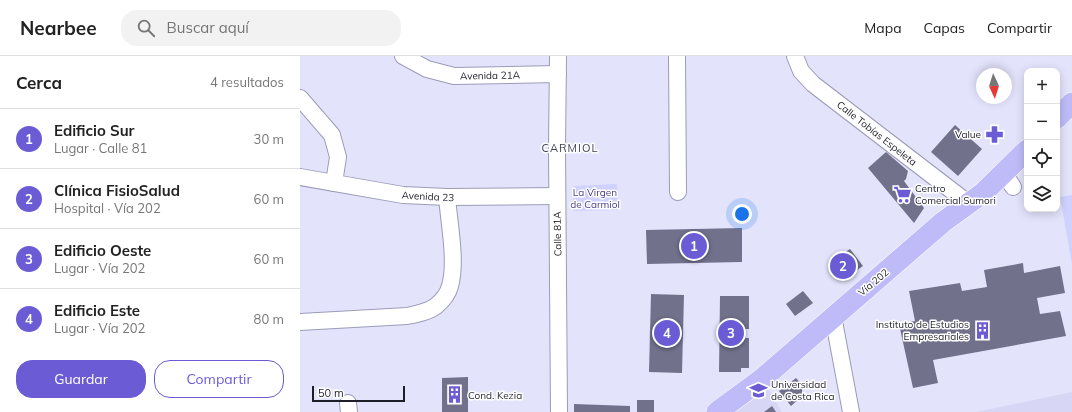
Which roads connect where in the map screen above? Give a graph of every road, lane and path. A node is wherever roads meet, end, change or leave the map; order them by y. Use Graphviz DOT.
graph roads {
  1 [pos="403,56"];
  2 [pos="558,56"];
  3 [pos="677,56"];
  4 [pos="795,56"];
  5 [pos="558,74"];
  6 [pos="300,98"];
  7 [pos="1072,103"];
  8 [pos="1060,115"];
  9 [pos="1024,155"];
  10 [pos="300,177"];
  11 [pos="334,183"];
  12 [pos="678,192"];
  13 [pos="557,196"];
  14 [pos="447,197"];
  15 [pos="968,203"];
  16 [pos="833,316"];
  17 [pos="300,322"];
  18 [pos="559,412"];
  19 [pos="717,412"];
  20 [pos="850,412"];
  1 -- 5 [label="street, Avenida 21A"];
  2 -- 5 [label="street, Calle 81A"];
  3 -- 12 [label="street"];
  4 -- 15 [label="street, Calle Tobías Espeleta"];
  5 -- 13 [label="street, Calle 81A"];
  6 -- 11 [label="street"];
  7 -- 8 [label="main road"];
  9 -- 15 [label="main road, Vía 202"];
  10 -- 11 [label="street, Avenida 23"];
  11 -- 14 [label="street, Avenida 23"];
  13 -- 14 [label="street, Avenida 23"];
  13 -- 18 [label="street, Calle 81A"];
  14 -- 17 [label="street"];
  15 -- 16 [label="main road, Vía 202"];
  16 -- 19 [label="main road, Vía 202"];
  16 -- 20 [label="street"];
}
